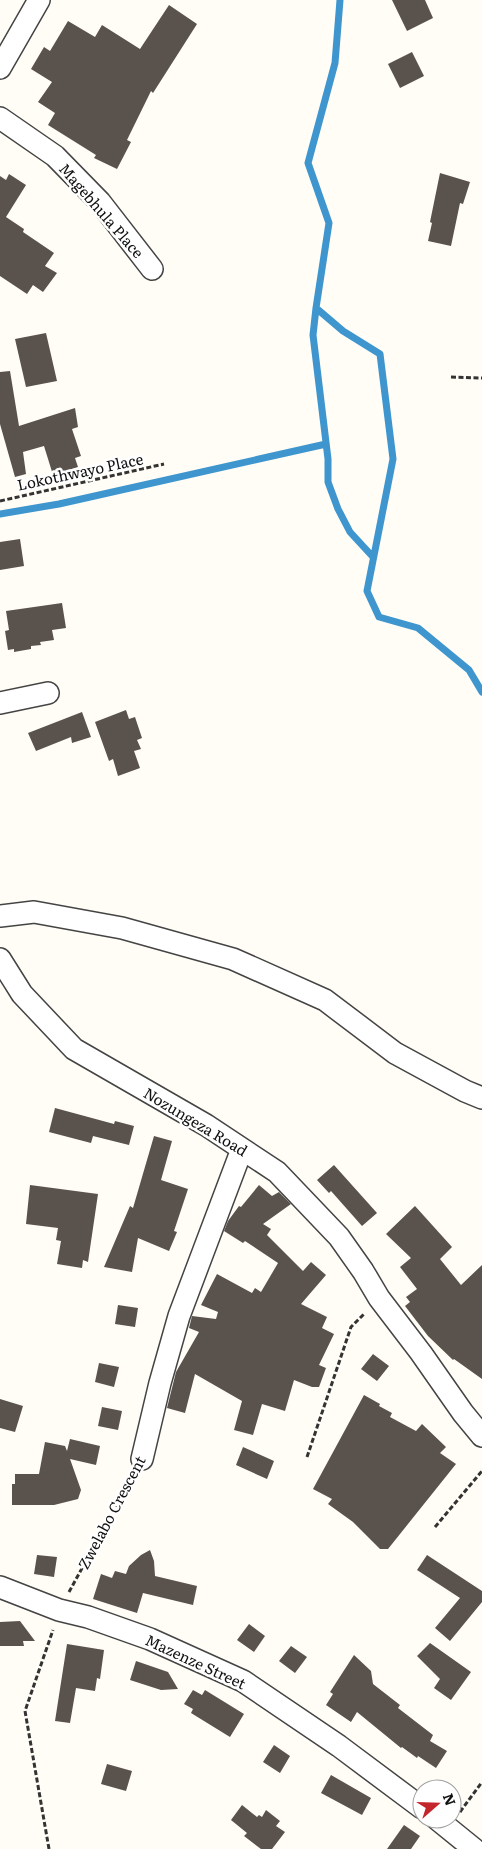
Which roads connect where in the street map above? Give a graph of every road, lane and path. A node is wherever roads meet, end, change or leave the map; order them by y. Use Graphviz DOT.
graph roads {
  1 [pos="38,0"];
  2 [pos="0,68"];
  3 [pos="0,118"];
  4 [pos="152,269"];
  5 [pos="451,377"];
  6 [pos="482,378"];
  7 [pos="164,464"];
  8 [pos="0,500"];
  9 [pos="48,693"];
  10 [pos="0,704"];
  11 [pos="0,916"];
  12 [pos="0,959"];
  13 [pos="482,1098"];
  14 [pos="242,1149"];
  15 [pos="379,1298"];
  16 [pos="482,1436"];
  17 [pos="306,1457"];
  18 [pos="142,1459"];
  19 [pos="482,1471"];
  20 [pos="435,1527"];
  21 [pos="0,1587"];
  22 [pos="59,1610"];
  23 [pos="482,1782"];
  24 [pos="412,1801"];
  25 [pos="462,1802"];
  26 [pos="449,1829"];
  27 [pos="49,1849"];
  28 [pos="474,1849"];
  1 -- 2 [label="street"];
  3 -- 4 [label="street, Magebhula Place"];
  5 -- 6 [label="path"];
  7 -- 8 [label="path, Lokothwayo Place"];
  9 -- 10 [label="street"];
  11 -- 13 [label="street"];
  12 -- 14 [label="street, Nozungeza Road"];
  14 -- 15 [label="street, Nozungeza Road"];
  14 -- 18 [label="street, Zwelabo Crescent"];
  15 -- 16 [label="street, Nozungeza Road"];
  15 -- 17 [label="path"];
  18 -- 22 [label="path, Zwelabo Crescent"];
  19 -- 20 [label="path"];
  21 -- 22 [label="street, Mazenze Street"];
  22 -- 24 [label="street, Mazenze Street"];
  22 -- 27 [label="path, Zwelabo Crescent"];
  23 -- 25 [label="path"];
  26 -- 28 [label="street"];
}
